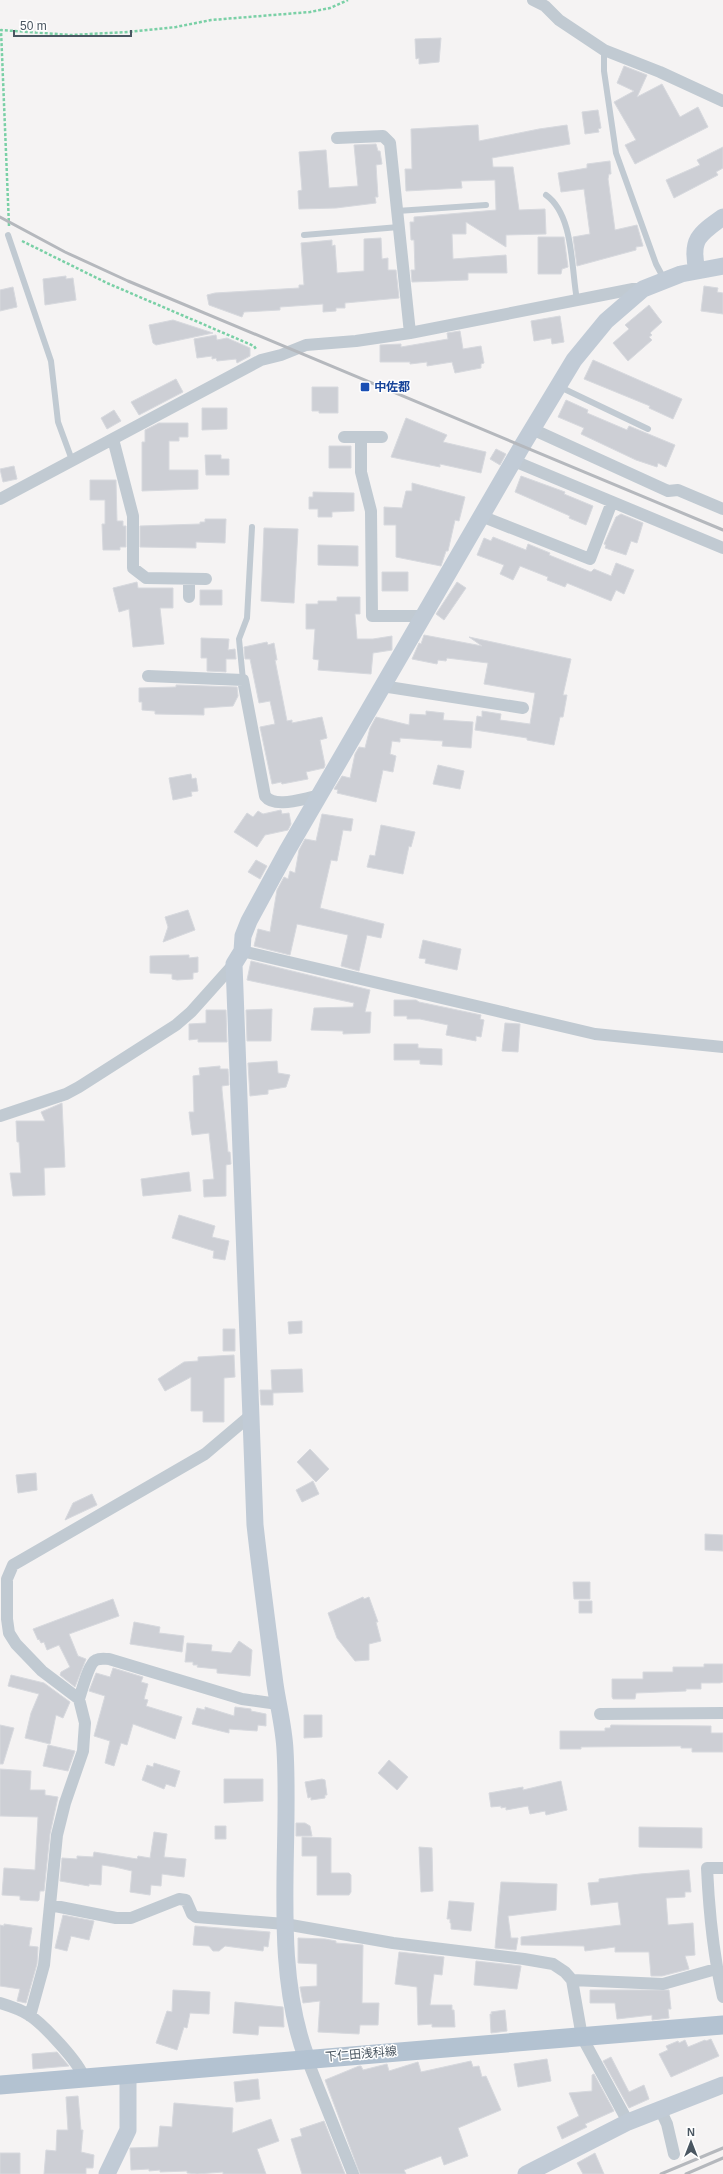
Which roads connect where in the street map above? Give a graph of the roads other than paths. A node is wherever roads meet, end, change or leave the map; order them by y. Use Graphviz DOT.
graph roads {
  1 [pos="533,0"];
  2 [pos="604,50"];
  3 [pos="723,101"];
  4 [pos="337,138"];
  5 [pos="546,195"];
  6 [pos="486,205"];
  7 [pos="397,211"];
  8 [pos="723,217"];
  9 [pos="399,227"];
  10 [pos="8,234"];
  11 [pos="304,235"];
  12 [pos="723,266"];
  13 [pos="697,270"];
  14 [pos="664,279"];
  15 [pos="643,289"];
  16 [pos="577,300"];
  17 [pos="410,333"];
  18 [pos="558,386"];
  19 [pos="532,429"];
  20 [pos="648,429"];
  21 [pos="344,437"];
  22 [pos="361,437"];
  23 [pos="382,437"];
  24 [pos="113,439"];
  25 [pos="72,460"];
  26 [pos="514,462"];
  27 [pos="0,499"];
  28 [pos="612,502"];
  29 [pos="723,509"];
  30 [pos="481,516"];
  31 [pos="252,527"];
  32 [pos="723,548"];
  33 [pos="189,579"];
  34 [pos="206,579"];
  35 [pos="189,597"];
  36 [pos="423,616"];
  37 [pos="148,676"];
  38 [pos="243,680"];
  39 [pos="382,686"];
  40 [pos="523,708"];
  41 [pos="318,796"];
  42 [pos="238,958"];
  43 [pos="723,1047"];
  44 [pos="0,1116"];
  45 [pos="251,1415"];
  46 [pos="3,1596"];
  47 [pos="79,1699"];
  48 [pos="278,1704"];
  49 [pos="723,1713"];
  50 [pos="600,1714"];
  51 [pos="723,1868"];
  52 [pos="50,1905"];
  53 [pos="285,1924"];
  54 [pos="716,1969"];
  55 [pos="572,1980"];
  56 [pos="723,1997"];
  57 [pos="0,2003"];
  58 [pos="30,2016"];
  59 [pos="723,2025"];
  60 [pos="582,2037"];
  61 [pos="307,2059"];
  62 [pos="128,2074"];
  63 [pos="84,2078"];
  64 [pos="0,2085"];
  65 [pos="723,2085"];
  66 [pos="660,2109"];
  67 [pos="628,2122"];
  68 [pos="674,2154"];
  69 [pos="106,2174"];
  70 [pos="353,2174"];
  71 [pos="526,2174"];
  1 -- 2 [label="street"];
  2 -- 3 [label="street"];
  2 -- 14 [label="lane"];
  4 -- 7 [label="street"];
  5 -- 16 [label="lane"];
  6 -- 7 [label="lane"];
  7 -- 9 [label="street"];
  8 -- 13 [label="street"];
  9 -- 11 [label="lane"];
  9 -- 17 [label="street"];
  10 -- 25 [label="lane"];
  12 -- 13 [label="street"];
  13 -- 14 [label="street"];
  14 -- 15 [label="street"];
  15 -- 16 [label="street"];
  15 -- 18 [label="street"];
  16 -- 17 [label="street"];
  17 -- 24 [label="street"];
  18 -- 19 [label="street"];
  18 -- 20 [label="lane"];
  19 -- 26 [label="street"];
  19 -- 29 [label="street"];
  21 -- 22 [label="street"];
  22 -- 23 [label="street"];
  22 -- 36 [label="street"];
  24 -- 25 [label="street"];
  24 -- 33 [label="street"];
  25 -- 27 [label="street"];
  26 -- 28 [label="street"];
  26 -- 30 [label="street"];
  28 -- 30 [label="street"];
  28 -- 32 [label="street"];
  30 -- 36 [label="street"];
  31 -- 38 [label="lane"];
  33 -- 34 [label="street"];
  33 -- 35 [label="street"];
  36 -- 39 [label="street"];
  37 -- 38 [label="street"];
  38 -- 41 [label="street"];
  39 -- 40 [label="street"];
  39 -- 41 [label="street"];
  41 -- 42 [label="street"];
  42 -- 43 [label="street"];
  42 -- 44 [label="street"];
  42 -- 45 [label="street"];
  45 -- 46 [label="street"];
  45 -- 48 [label="street"];
  46 -- 47 [label="street"];
  47 -- 48 [label="street"];
  47 -- 52 [label="street"];
  48 -- 53 [label="street"];
  49 -- 50 [label="street"];
  51 -- 54 [label="street"];
  52 -- 53 [label="street"];
  52 -- 58 [label="street"];
  53 -- 55 [label="street"];
  53 -- 61 [label="street"];
  54 -- 55 [label="street"];
  54 -- 56 [label="street"];
  55 -- 60 [label="street"];
  57 -- 58 [label="street"];
  58 -- 63 [label="street"];
  59 -- 60 [label="main road, 下仁田浅科線"];
  60 -- 61 [label="main road, 下仁田浅科線"];
  60 -- 67 [label="street"];
  61 -- 62 [label="main road, 下仁田浅科線"];
  61 -- 70 [label="street"];
  62 -- 63 [label="main road, 下仁田浅科線"];
  62 -- 69 [label="street"];
  63 -- 64 [label="main road, 下仁田浅科線"];
  65 -- 66 [label="street"];
  66 -- 67 [label="street"];
  66 -- 68 [label="street"];
  67 -- 71 [label="street"];
}
